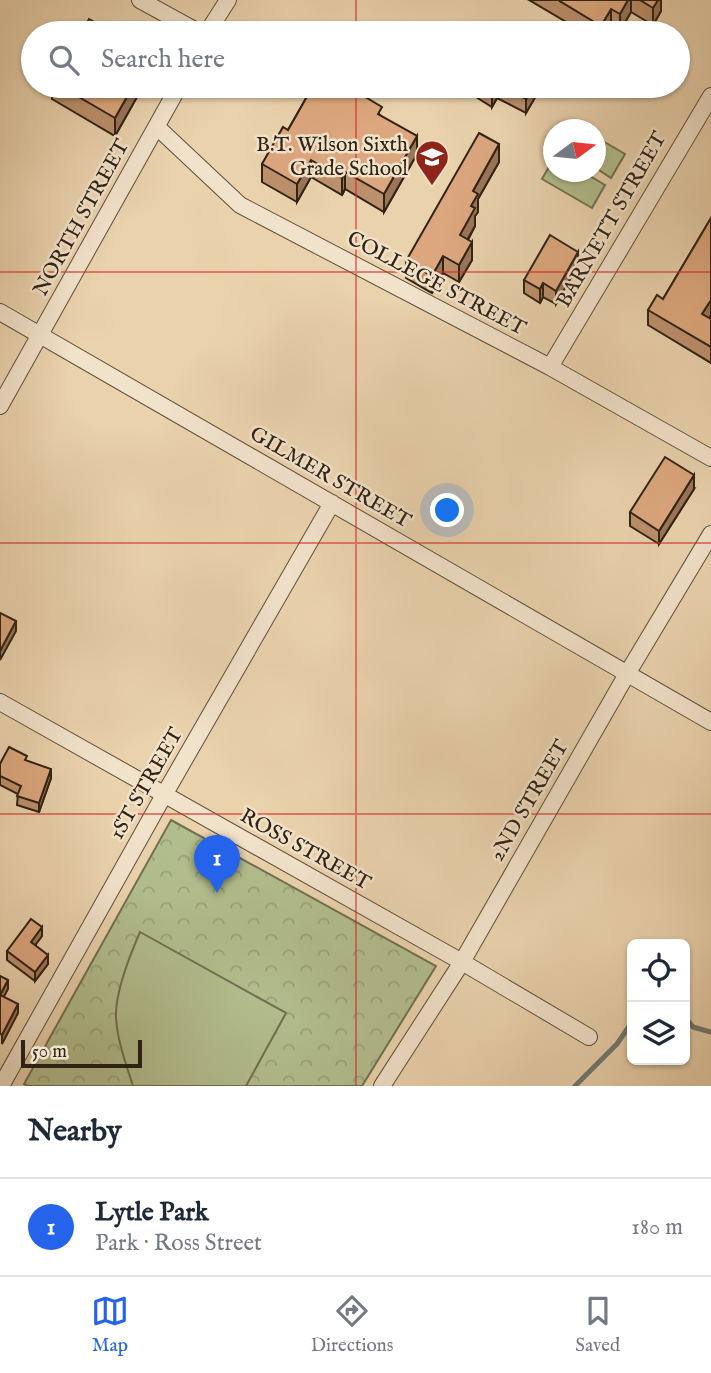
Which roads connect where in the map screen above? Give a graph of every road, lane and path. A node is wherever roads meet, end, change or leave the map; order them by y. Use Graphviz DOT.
graph roads {
  1 [pos="140,0"];
  2 [pos="228,0"];
  3 [pos="178,21"];
  4 [pos="215,21"];
  5 [pos="711,96"];
  6 [pos="173,98"];
  7 [pos="157,127"];
  8 [pos="0,312"];
  9 [pos="40,335"];
  10 [pos="550,367"];
  11 [pos="0,406"];
  12 [pos="711,458"];
  13 [pos="332,503"];
  14 [pos="711,534"];
  15 [pos="627,674"];
  16 [pos="0,702"];
  17 [pos="711,722"];
  18 [pos="164,794"];
  19 [pos="462,962"];
  20 [pos="589,1037"];
  21 [pos="1,1086"];
  22 [pos="382,1086"];
  1 -- 3 [label="street"];
  2 -- 4 [label="street"];
  5 -- 10 [label="street, BARNETT STREET"];
  6 -- 7 [label="street, NORTH STREET"];
  7 -- 9 [label="street, NORTH STREET"];
  7 -- 10 [label="street, COLLEGE STREET"];
  8 -- 9 [label="street, GILMER STREET"];
  9 -- 11 [label="street, NORTH STREET"];
  9 -- 13 [label="street, GILMER STREET"];
  10 -- 12 [label="street, COLLEGE STREET"];
  13 -- 15 [label="street, GILMER STREET"];
  13 -- 18 [label="street, 1ST STREET"];
  14 -- 15 [label="street, 2ND STREET"];
  15 -- 17 [label="street, GILMER STREET"];
  15 -- 19 [label="street, 2ND STREET"];
  16 -- 18 [label="street, ROSS STREET"];
  18 -- 19 [label="street, ROSS STREET"];
  18 -- 21 [label="street, 1ST STREET"];
  19 -- 20 [label="street, ROSS STREET"];
  19 -- 22 [label="street, 2ND STREET"];
}
